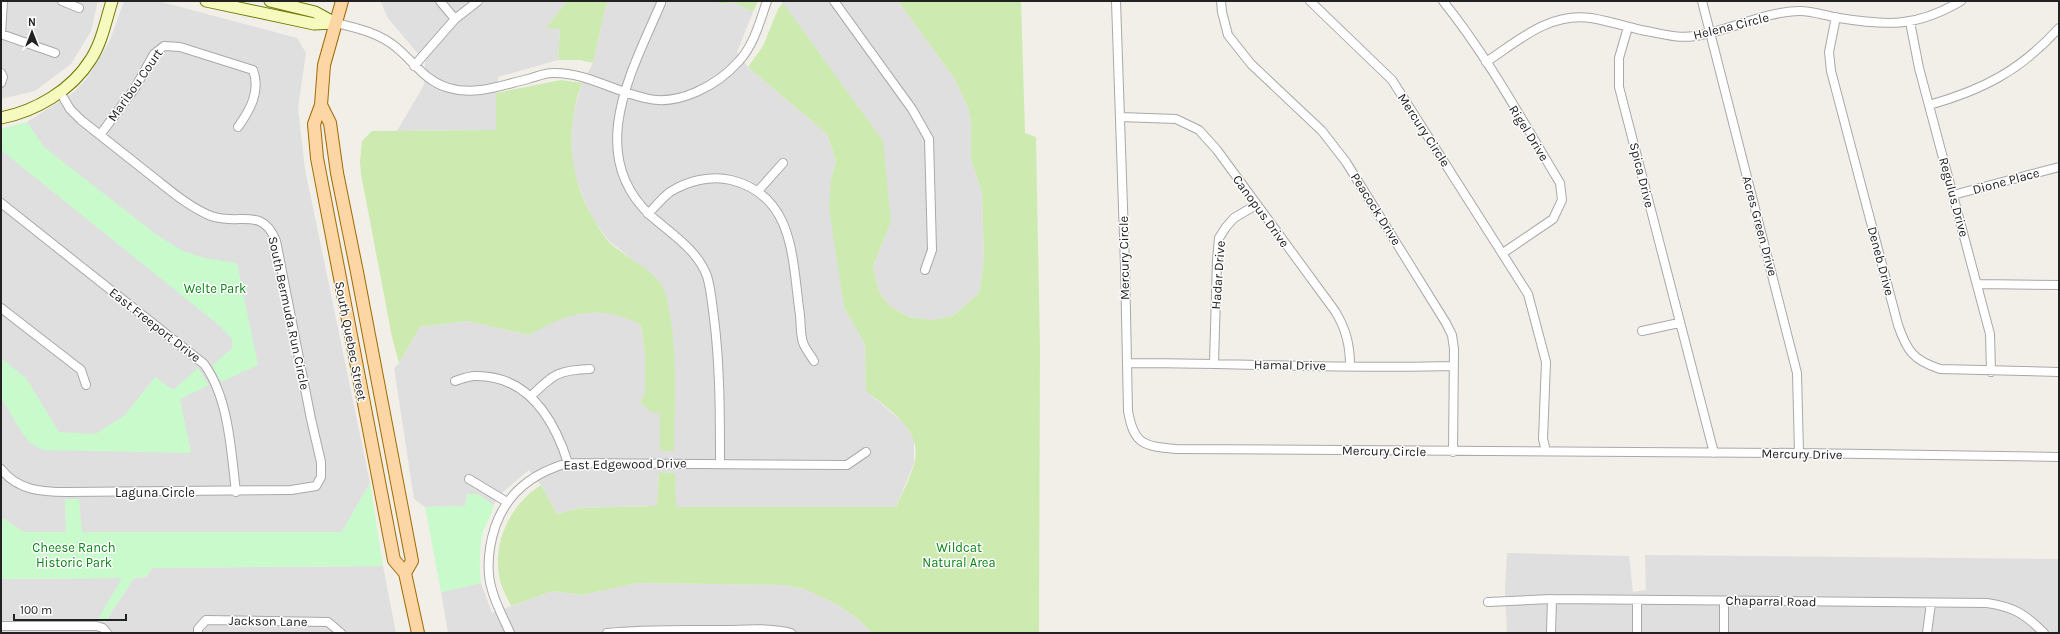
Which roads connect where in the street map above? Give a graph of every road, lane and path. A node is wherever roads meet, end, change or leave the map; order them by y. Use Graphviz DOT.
graph roads {
  1 [pos="3,1"];
  2 [pos="62,1"];
  3 [pos="113,1"];
  4 [pos="206,1"];
  5 [pos="270,1"];
  6 [pos="342,1"];
  7 [pos="440,1"];
  8 [pos="478,1"];
  9 [pos="767,1"];
  10 [pos="834,1"];
  11 [pos="1116,1"];
  12 [pos="1221,1"];
  13 [pos="1310,1"];
  14 [pos="1444,1"];
  15 [pos="1702,1"];
  16 [pos="1961,1"];
  17 [pos="661,2"];
  18 [pos="79,8"];
  19 [pos="1836,17"];
  20 [pos="455,19"];
  21 [pos="1910,22"];
  22 [pos="336,23"];
  23 [pos="1628,27"];
  24 [pos="2059,28"];
  25 [pos="1,30"];
  26 [pos="1709,32"];
  27 [pos="55,54"];
  28 [pos="1486,62"];
  29 [pos="414,66"];
  30 [pos="1,73"];
  31 [pos="1,83"];
  32 [pos="60,92"];
  33 [pos="624,92"];
  34 [pos="321,105"];
  35 [pos="1929,105"];
  36 [pos="1120,117"];
  37 [pos="1,118"];
  38 [pos="238,127"];
  39 [pos="100,135"];
  40 [pos="783,163"];
  41 [pos="2059,167"];
  42 [pos="758,191"];
  43 [pos="1953,195"];
  44 [pos="1,203"];
  45 [pos="1256,204"];
  46 [pos="648,214"];
  47 [pos="1503,253"];
  48 [pos="925,270"];
  49 [pos="1977,284"];
  50 [pos="2059,285"];
  51 [pos="1,308"];
  52 [pos="1679,322"];
  53 [pos="1642,331"];
  54 [pos="814,360"];
  55 [pos="1127,363"];
  56 [pos="1214,363"];
  57 [pos="1350,366"];
  58 [pos="1454,366"];
  59 [pos="590,369"];
  60 [pos="1990,372"];
  61 [pos="2059,372"];
  62 [pos="455,381"];
  63 [pos="86,385"];
  64 [pos="531,396"];
  65 [pos="1546,451"];
  66 [pos="866,452"];
  67 [pos="1453,452"];
  68 [pos="1714,453"];
  69 [pos="1799,453"];
  70 [pos="2059,457"];
  71 [pos="568,463"];
  72 [pos="720,463"];
  73 [pos="1,469"];
  74 [pos="469,479"];
  75 [pos="316,486"];
  76 [pos="236,492"];
  77 [pos="506,502"];
  78 [pos="405,573"];
  79 [pos="1552,599"];
  80 [pos="1637,600"];
  81 [pos="1724,600"];
  82 [pos="1488,602"];
  83 [pos="1931,603"];
  84 [pos="1,626"];
  85 [pos="741,631"];
  86 [pos="649,632"];
  87 [pos="107,633"];
  88 [pos="198,633"];
  89 [pos="341,633"];
  90 [pos="418,633"];
  91 [pos="510,633"];
  92 [pos="607,633"];
  93 [pos="791,633"];
  94 [pos="1551,633"];
  95 [pos="1637,633"];
  96 [pos="1724,633"];
  97 [pos="1927,633"];
  98 [pos="2044,633"];
  1 -- 25 [label="street"];
  2 -- 18 [label="street"];
  3 -- 32 [label="street"];
  4 -- 22 [label="street"];
  5 -- 22 [label="street"];
  6 -- 22 [label="main road, South Quebec Street"];
  7 -- 20 [label="street"];
  8 -- 20 [label="street"];
  9 -- 33 [label="street"];
  10 -- 48 [label="street"];
  11 -- 36 [label="street, Mercury Circle"];
  12 -- 58 [label="street, Peacock Drive"];
  13 -- 47 [label="street, Mercury Circle"];
  14 -- 28 [label="street, Rigel Drive"];
  15 -- 26 [label="street, Acres Green Drive"];
  16 -- 21 [label="street, Helena Circle"];
  17 -- 33 [label="street"];
  19 -- 21 [label="street, Helena Circle"];
  19 -- 26 [label="street, Helena Circle"];
  19 -- 60 [label="street, Deneb Drive"];
  20 -- 29 [label="street"];
  21 -- 35 [label="street, Regulus Drive"];
  22 -- 29 [label="street"];
  22 -- 34 [label="main road, South Quebec Street"];
  23 -- 26 [label="street, Helena Circle"];
  23 -- 28 [label="street, Helena Circle"];
  23 -- 52 [label="street, Spica Drive"];
  24 -- 35 [label="street"];
  25 -- 27 [label="street"];
  26 -- 69 [label="street, Acres Green Drive"];
  28 -- 47 [label="street, Rigel Drive"];
  29 -- 33 [label="street"];
  30 -- 31 [label="street"];
  32 -- 37 [label="street"];
  32 -- 39 [label="street, South Bermuda Run Circle"];
  33 -- 46 [label="street"];
  34 -- 78 [label="main road, South Quebec Street"];
  34 -- 78 [label="main road, South Quebec Street"];
  35 -- 43 [label="street, Regulus Drive"];
  36 -- 45 [label="street, Canopus Drive"];
  36 -- 55 [label="street, Mercury Circle"];
  38 -- 39 [label="street, Maribou Court"];
  39 -- 75 [label="street, South Bermuda Run Circle"];
  40 -- 42 [label="street"];
  41 -- 43 [label="street, Dione Place"];
  42 -- 46 [label="street"];
  42 -- 54 [label="street"];
  43 -- 49 [label="street, Regulus Drive"];
  44 -- 76 [label="street, East Freeport Drive"];
  45 -- 56 [label="street, Hadar Drive"];
  45 -- 57 [label="street, Canopus Drive"];
  46 -- 72 [label="street"];
  47 -- 65 [label="street, Mercury Circle"];
  49 -- 50 [label="street"];
  49 -- 60 [label="street, Regulus Drive"];
  51 -- 63 [label="street"];
  52 -- 53 [label="street"];
  52 -- 68 [label="street, Spica Drive"];
  55 -- 56 [label="street, Hamal Drive"];
  55 -- 67 [label="street, Mercury Circle"];
  56 -- 57 [label="street, Hamal Drive"];
  57 -- 58 [label="street, Hamal Drive"];
  58 -- 67 [label="street, Peacock Drive"];
  59 -- 64 [label="street"];
  60 -- 61 [label="street, Deneb Drive"];
  62 -- 64 [label="street"];
  64 -- 71 [label="street"];
  65 -- 67 [label="street, Mercury Circle"];
  65 -- 68 [label="street, Mercury Drive"];
  66 -- 72 [label="street, East Edgewood Drive"];
  68 -- 69 [label="street, Mercury Drive"];
  69 -- 70 [label="street, Mercury Drive"];
  71 -- 72 [label="street, East Edgewood Drive"];
  71 -- 77 [label="street, East Edgewood Drive"];
  73 -- 76 [label="street, Laguna Circle"];
  74 -- 77 [label="street"];
  75 -- 76 [label="street, Laguna Circle"];
  77 -- 91 [label="street, East Edgewood Drive"];
  78 -- 90 [label="main road, South Quebec Street"];
  79 -- 80 [label="street, Chaparral Road"];
  79 -- 82 [label="street, Chaparral Road"];
  79 -- 94 [label="street"];
  80 -- 81 [label="street, Chaparral Road"];
  80 -- 95 [label="street"];
  81 -- 83 [label="street, Chaparral Road"];
  81 -- 96 [label="street"];
  83 -- 97 [label="street"];
  83 -- 98 [label="street, Chaparral Road"];
  84 -- 87 [label="street"];
  85 -- 86 [label="street"];
  85 -- 93 [label="street"];
  86 -- 92 [label="street"];
  88 -- 89 [label="street, Jackson Lane"];
}
